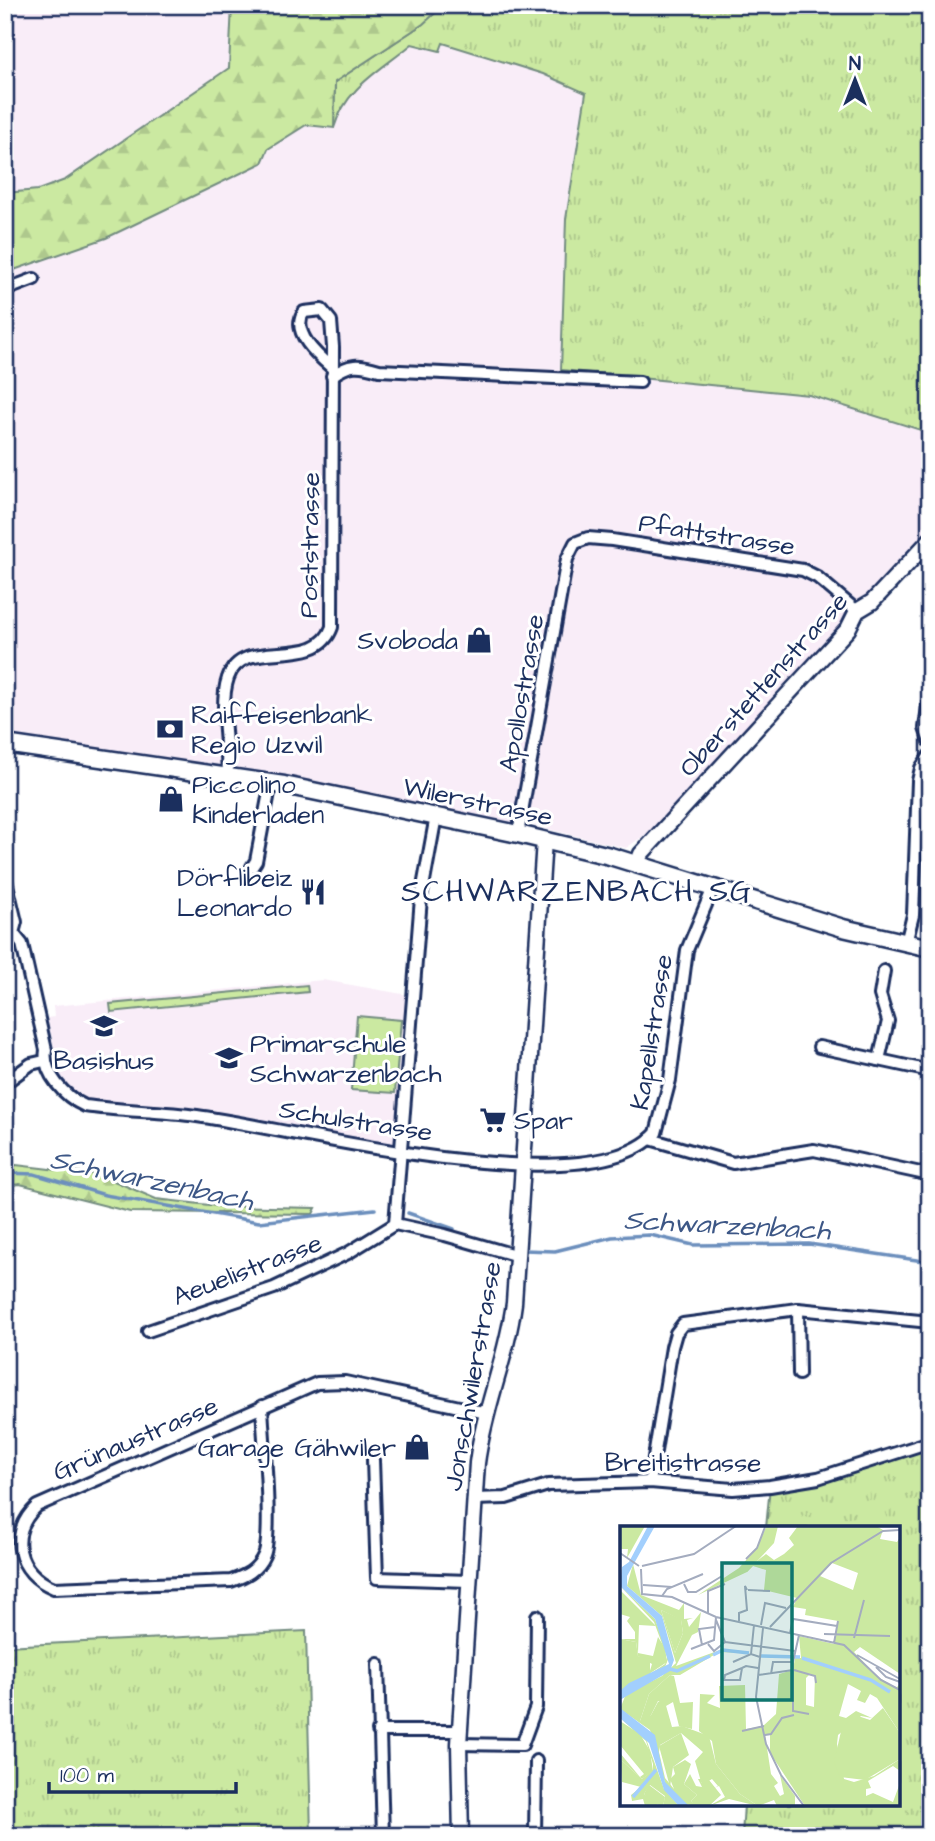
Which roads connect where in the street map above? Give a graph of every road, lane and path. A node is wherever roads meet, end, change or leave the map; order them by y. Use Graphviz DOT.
graph roads {
  1 [pos="34,279"];
  2 [pos="5,290"];
  3 [pos="332,372"];
  4 [pos="640,382"];
  5 [pos="930,540"];
  6 [pos="567,559"];
  7 [pos="857,611"];
  8 [pos="930,693"];
  9 [pos="930,742"];
  10 [pos="5,744"];
  11 [pos="930,755"];
  12 [pos="228,776"];
  13 [pos="271,782"];
  14 [pos="436,816"];
  15 [pos="519,834"];
  16 [pos="544,840"];
  17 [pos="637,864"];
  18 [pos="252,867"];
  19 [pos="5,876"];
  20 [pos="713,888"];
  21 [pos="9,932"];
  22 [pos="906,943"];
  23 [pos="930,948"];
  24 [pos="884,971"];
  25 [pos="819,1047"];
  26 [pos="44,1060"];
  27 [pos="879,1060"];
  28 [pos="930,1071"];
  29 [pos="5,1083"];
  30 [pos="650,1139"];
  31 [pos="399,1153"];
  32 [pos="524,1163"];
  33 [pos="930,1175"];
  34 [pos="394,1224"];
  35 [pos="518,1256"];
  36 [pos="798,1309"];
  37 [pos="930,1322"];
  38 [pos="148,1331"];
  39 [pos="799,1374"];
  40 [pos="262,1406"];
  41 [pos="487,1413"];
  42 [pos="930,1442"];
  43 [pos="373,1460"];
  44 [pos="650,1482"];
  45 [pos="474,1499"];
  46 [pos="469,1581"];
  47 [pos="537,1616"];
  48 [pos="378,1664"];
  49 [pos="378,1731"];
  50 [pos="460,1738"];
  51 [pos="536,1761"];
  52 [pos="383,1836"];
  53 [pos="461,1836"];
  54 [pos="535,1836"];
  1 -- 2 [label="street"];
  3 -- 3 [label="street, Poststrasse"];
  3 -- 4 [label="street"];
  3 -- 12 [label="street, Poststrasse"];
  5 -- 7 [label="street, Oberstettenstrasse"];
  6 -- 7 [label="street, Pfattstrasse"];
  6 -- 15 [label="street, Apollostrasse"];
  7 -- 17 [label="street, Oberstettenstrasse"];
  8 -- 9 [label="street"];
  10 -- 12 [label="main road, Wilerstrasse"];
  11 -- 22 [label="street"];
  12 -- 13 [label="main road, Wilerstrasse"];
  13 -- 14 [label="main road, Wilerstrasse"];
  13 -- 18 [label="street"];
  14 -- 15 [label="main road, Wilerstrasse"];
  14 -- 31 [label="street"];
  15 -- 16 [label="main road, Wilerstrasse"];
  16 -- 17 [label="main road, Wilerstrasse"];
  16 -- 32 [label="street, Jonschwilerstrasse"];
  17 -- 20 [label="main road, Wilerstrasse"];
  19 -- 21 [label="street, Schulstrasse"];
  20 -- 22 [label="main road, Wilerstrasse"];
  20 -- 30 [label="street, Kapellstrasse"];
  21 -- 26 [label="street, Schulstrasse"];
  22 -- 23 [label="main road, Wilerstrasse"];
  24 -- 27 [label="street"];
  25 -- 27 [label="street"];
  26 -- 29 [label="street"];
  26 -- 31 [label="street, Schulstrasse"];
  27 -- 28 [label="street"];
  30 -- 32 [label="street, Kapellstrasse"];
  30 -- 33 [label="street"];
  31 -- 32 [label="street, Schulstrasse"];
  31 -- 34 [label="street"];
  32 -- 35 [label="street, Jonschwilerstrasse"];
  34 -- 35 [label="street"];
  34 -- 38 [label="street, Aeuelistrasse"];
  35 -- 41 [label="street, Jonschwilerstrasse"];
  36 -- 37 [label="street"];
  36 -- 39 [label="street"];
  36 -- 44 [label="street"];
  40 -- 40 [label="street, Grünaustrasse"];
  40 -- 41 [label="street, Grünaustrasse"];
  41 -- 45 [label="street, Jonschwilerstrasse"];
  42 -- 44 [label="street, Breitistrasse"];
  43 -- 46 [label="street"];
  44 -- 45 [label="street, Breitistrasse"];
  45 -- 46 [label="street, Jonschwilerstrasse"];
  46 -- 50 [label="street, Jonschwilerstrasse"];
  47 -- 50 [label="street"];
  48 -- 49 [label="street"];
  49 -- 50 [label="street"];
  49 -- 52 [label="street"];
  50 -- 53 [label="street, Jonschwilerstrasse"];
  51 -- 54 [label="street"];
}
